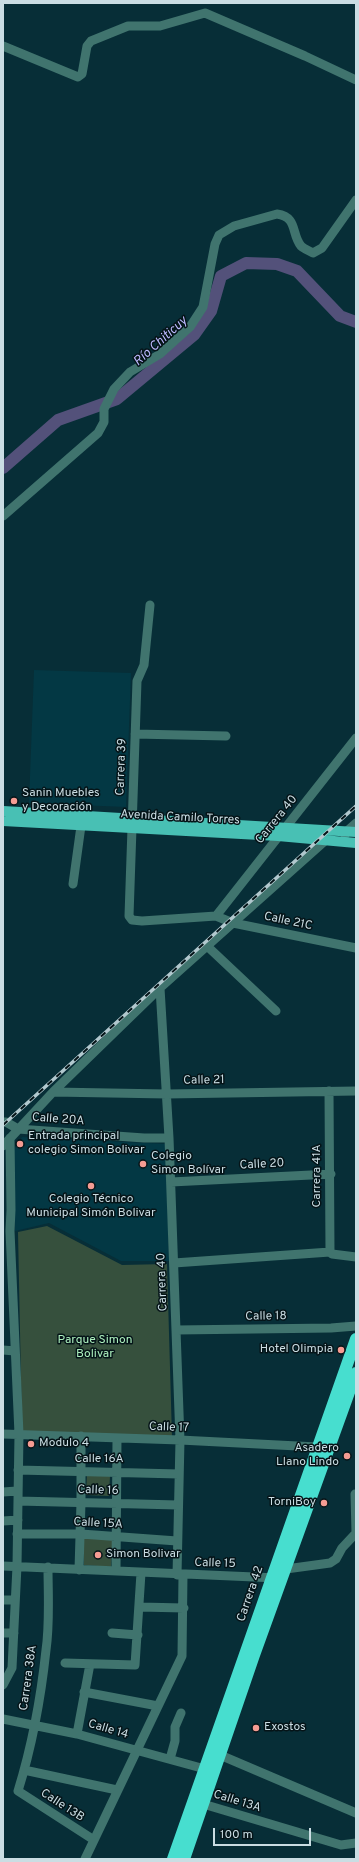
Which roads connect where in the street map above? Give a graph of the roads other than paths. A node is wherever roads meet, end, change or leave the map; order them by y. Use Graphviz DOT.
graph roads {
  1 [pos="3,46"];
  2 [pos="356,80"];
  3 [pos="356,200"];
  4 [pos="3,516"];
  5 [pos="150,605"];
  6 [pos="135,734"];
  7 [pos="226,736"];
  8 [pos="356,738"];
  9 [pos="3,811"];
  10 [pos="133,818"];
  11 [pos="3,821"];
  12 [pos="356,823"];
  13 [pos="81,826"];
  14 [pos="286,828"];
  15 [pos="133,829"];
  16 [pos="351,832"];
  17 [pos="278,836"];
  18 [pos="325,841"];
  19 [pos="343,842"];
  20 [pos="356,843"];
  21 [pos="73,884"];
  22 [pos="216,916"];
  23 [pos="233,923"];
  24 [pos="207,946"];
  25 [pos="356,948"];
  26 [pos="160,988"];
  27 [pos="276,1011"];
  28 [pos="356,1090"];
  29 [pos="329,1091"];
  30 [pos="53,1092"];
  31 [pos="166,1094"];
  32 [pos="3,1122"];
  33 [pos="18,1129"];
  34 [pos="10,1138"];
  35 [pos="169,1138"];
  36 [pos="3,1146"];
  37 [pos="331,1174"];
  38 [pos="171,1182"];
  39 [pos="334,1253"];
  40 [pos="356,1257"];
  41 [pos="174,1263"];
  42 [pos="8,1286"];
  43 [pos="356,1326"];
  44 [pos="176,1330"];
  45 [pos="356,1339"];
  46 [pos="3,1350"];
  47 [pos="15,1351"];
  48 [pos="356,1374"];
  49 [pos="3,1434"];
  50 [pos="19,1434"];
  51 [pos="81,1436"];
  52 [pos="116,1438"];
  53 [pos="180,1440"];
  54 [pos="317,1447"];
  55 [pos="18,1470"];
  56 [pos="82,1472"];
  57 [pos="116,1472"];
  58 [pos="179,1474"];
  59 [pos="17,1491"];
  60 [pos="3,1492"];
  61 [pos="355,1494"];
  62 [pos="18,1501"];
  63 [pos="82,1502"];
  64 [pos="116,1504"];
  65 [pos="178,1505"];
  66 [pos="18,1520"];
  67 [pos="3,1521"];
  68 [pos="356,1533"];
  69 [pos="17,1534"];
  70 [pos="80,1534"];
  71 [pos="116,1537"];
  72 [pos="177,1541"];
  73 [pos="3,1566"];
  74 [pos="17,1566"];
  75 [pos="48,1567"];
  76 [pos="79,1570"];
  77 [pos="116,1570"];
  78 [pos="141,1573"];
  79 [pos="180,1575"];
  80 [pos="280,1575"];
  81 [pos="3,1600"];
  82 [pos="15,1600"];
  83 [pos="140,1607"];
  84 [pos="184,1608"];
  85 [pos="3,1633"];
  86 [pos="14,1633"];
  87 [pos="112,1633"];
  88 [pos="138,1635"];
  89 [pos="65,1663"];
  90 [pos="90,1664"];
  91 [pos="7,1668"];
  92 [pos="3,1685"];
  93 [pos="84,1692"];
  94 [pos="158,1706"];
  95 [pos="181,1713"];
  96 [pos="3,1719"];
  97 [pos="34,1726"];
  98 [pos="77,1734"];
  99 [pos="137,1750"];
  100 [pos="220,1755"];
  101 [pos="170,1759"];
  102 [pos="205,1769"];
  103 [pos="24,1770"];
  104 [pos="116,1790"];
  105 [pos="18,1791"];
  106 [pos="203,1804"];
  107 [pos="356,1813"];
  108 [pos="94,1840"];
  109 [pos="356,1843"];
  110 [pos="85,1859"];
  111 [pos="173,1859"];
  112 [pos="184,1859"];
  1 -- 2 [label="street"];
  3 -- 4 [label="street"];
  5 -- 6 [label="street, Carrera 39"];
  6 -- 7 [label="street"];
  6 -- 10 [label="street, Carrera 39"];
  8 -- 14 [label="street, Carrera 40"];
  9 -- 10 [label="main road, Avenida Camilo Torres"];
  10 -- 14 [label="main road, Avenida Camilo Torres"];
  10 -- 15 [label="street, Carrera 39"];
  11 -- 13 [label="main road, Avenida Camilo Torres"];
  12 -- 16 [label="street"];
  13 -- 15 [label="main road, Avenida Camilo Torres"];
  13 -- 21 [label="street"];
  14 -- 16 [label="main road, Avenida Camilo Torres"];
  14 -- 17 [label="street, Carrera 40"];
  15 -- 17 [label="main road, Avenida Camilo Torres"];
  15 -- 22 [label="street, Carrera 39"];
  16 -- 19 [label="street"];
  17 -- 18 [label="main road, Avenida Camilo Torres"];
  17 -- 22 [label="street, Carrera 40"];
  18 -- 19 [label="main road, Avenida Camilo Torres"];
  18 -- 23 [label="street"];
  19 -- 20 [label="main road, Avenida Camilo Torres"];
  22 -- 23 [label="street, Calle 21C"];
  23 -- 24 [label="street"];
  23 -- 25 [label="street, Calle 21C"];
  24 -- 26 [label="street"];
  24 -- 27 [label="street"];
  26 -- 30 [label="street"];
  26 -- 31 [label="street, Carrera 40"];
  28 -- 29 [label="street, Calle 21"];
  29 -- 31 [label="street, Calle 21"];
  29 -- 37 [label="street, Carrera 41A"];
  30 -- 31 [label="street, Calle 21"];
  30 -- 33 [label="street"];
  31 -- 35 [label="street, Carrera 40"];
  32 -- 33 [label="street"];
  33 -- 34 [label="street"];
  33 -- 35 [label="street, Calle 20A"];
  34 -- 36 [label="street"];
  34 -- 42 [label="street"];
  35 -- 38 [label="street, Carrera 40"];
  37 -- 38 [label="street, Calle 20"];
  37 -- 39 [label="street, Carrera 41A"];
  38 -- 41 [label="street, Carrera 40"];
  39 -- 40 [label="street"];
  39 -- 41 [label="street"];
  41 -- 44 [label="street, Carrera 40"];
  42 -- 47 [label="street"];
  43 -- 44 [label="street, Calle 18"];
  44 -- 53 [label="street, Carrera 40"];
  45 -- 54 [label="highway, Carrera 42"];
  46 -- 47 [label="street"];
  47 -- 50 [label="street"];
  48 -- 80 [label="highway, Carrera 42"];
  49 -- 50 [label="street, Calle 17"];
  50 -- 51 [label="street, Calle 17"];
  50 -- 55 [label="street"];
  51 -- 52 [label="street, Calle 17"];
  51 -- 56 [label="street"];
  52 -- 53 [label="street, Calle 17"];
  52 -- 57 [label="street"];
  53 -- 54 [label="street, Calle 17"];
  53 -- 58 [label="street, Carrera 40"];
  54 -- 80 [label="highway, Carrera 42"];
  55 -- 56 [label="street, Calle 16A"];
  55 -- 59 [label="street"];
  56 -- 57 [label="street, Calle 16A"];
  56 -- 63 [label="street"];
  57 -- 58 [label="street, Calle 16A"];
  57 -- 64 [label="street"];
  58 -- 65 [label="street, Carrera 40"];
  59 -- 60 [label="street"];
  59 -- 62 [label="street"];
  61 -- 68 [label="street"];
  62 -- 63 [label="street, Calle 16"];
  62 -- 66 [label="street"];
  63 -- 64 [label="street, Calle 16"];
  63 -- 70 [label="street"];
  64 -- 65 [label="street, Calle 16"];
  64 -- 71 [label="street"];
  65 -- 72 [label="street, Carrera 40"];
  66 -- 67 [label="street"];
  66 -- 69 [label="street"];
  68 -- 80 [label="street"];
  69 -- 70 [label="street, Calle 15A"];
  69 -- 74 [label="street"];
  70 -- 71 [label="street, Calle 15A"];
  70 -- 76 [label="street"];
  71 -- 72 [label="street, Calle 15A"];
  71 -- 77 [label="street"];
  72 -- 79 [label="street, Carrera 40"];
  73 -- 74 [label="street, Calle 15"];
  74 -- 75 [label="street, Calle 15"];
  74 -- 82 [label="street"];
  75 -- 76 [label="street, Calle 15"];
  75 -- 97 [label="street, Carrera 38A"];
  76 -- 77 [label="street, Calle 15"];
  77 -- 78 [label="street, Calle 15"];
  78 -- 79 [label="street, Calle 15"];
  78 -- 83 [label="street"];
  79 -- 80 [label="street, Calle 15"];
  79 -- 84 [label="street, Carrera 40"];
  80 -- 100 [label="highway, Carrera 42"];
  80 -- 102 [label="highway, Carrera 42"];
  81 -- 82 [label="street"];
  82 -- 86 [label="street"];
  83 -- 84 [label="street"];
  83 -- 88 [label="street"];
  84 -- 94 [label="street, Carrera 40"];
  85 -- 86 [label="street"];
  86 -- 91 [label="street"];
  87 -- 88 [label="street"];
  88 -- 90 [label="street"];
  89 -- 90 [label="street"];
  90 -- 93 [label="street"];
  91 -- 92 [label="street"];
  93 -- 94 [label="street"];
  93 -- 98 [label="street"];
  94 -- 99 [label="street, Carrera 40"];
  95 -- 101 [label="street"];
  96 -- 97 [label="street, Calle 14"];
  97 -- 98 [label="street, Calle 14"];
  97 -- 103 [label="street, Carrera 38A"];
  98 -- 99 [label="street, Calle 14"];
  99 -- 101 [label="street, Calle 14"];
  99 -- 104 [label="street, Carrera 40"];
  100 -- 106 [label="highway, Carrera 42"];
  100 -- 107 [label="street"];
  101 -- 102 [label="street, Calle 14"];
  102 -- 111 [label="highway, Carrera 42"];
  103 -- 104 [label="street"];
  103 -- 105 [label="street, Carrera 38A"];
  104 -- 108 [label="street, Carrera 40"];
  105 -- 108 [label="street, Calle 13B"];
  106 -- 109 [label="street, Calle 13A"];
  106 -- 112 [label="highway, Carrera 42"];
  108 -- 110 [label="street, Carrera 40"];
}
